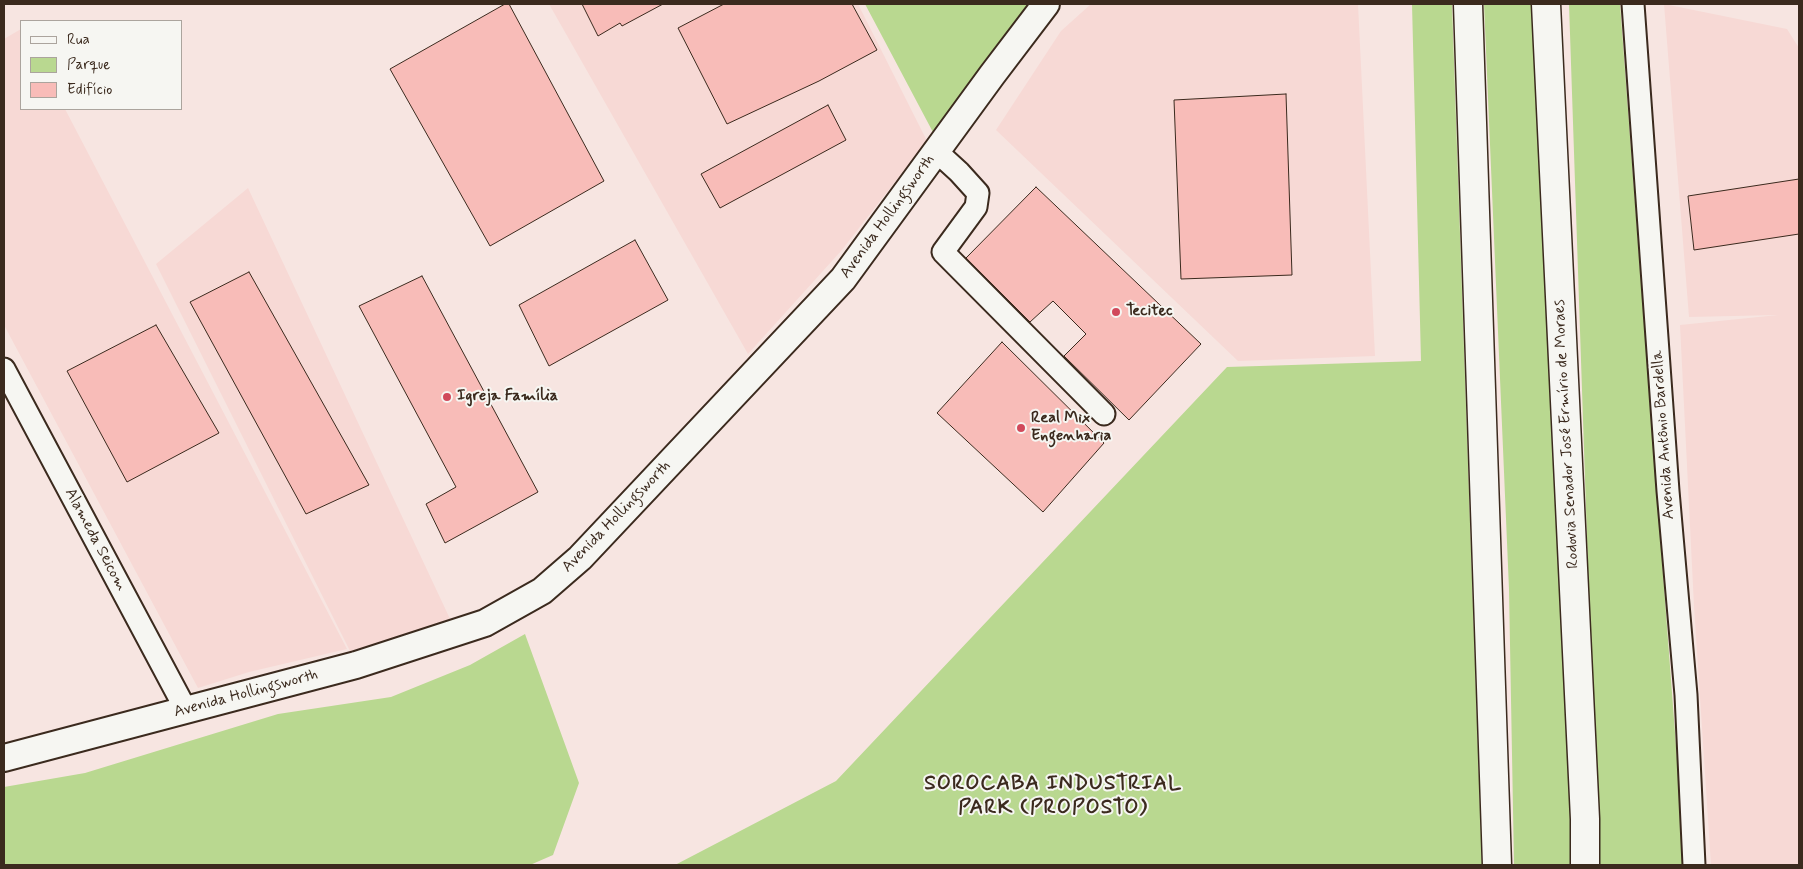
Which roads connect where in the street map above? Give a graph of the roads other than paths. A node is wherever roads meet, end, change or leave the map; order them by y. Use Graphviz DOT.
graph roads {
  1 [pos="1046,4"];
  2 [pos="1468,4"];
  3 [pos="1546,4"];
  4 [pos="1633,4"];
  5 [pos="936,151"];
  6 [pos="4,369"];
  7 [pos="1104,414"];
  8 [pos="186,710"];
  9 [pos="4,758"];
  10 [pos="1497,865"];
  11 [pos="1585,865"];
  12 [pos="1694,865"];
  1 -- 5 [label="main road, Avenida Hollingsworth"];
  2 -- 10 [label="highway"];
  3 -- 11 [label="highway, Rodovia Senador José Ermírio de Moraes"];
  4 -- 12 [label="street, Avenida Antônio Bardella"];
  5 -- 7 [label="street"];
  5 -- 8 [label="main road, Avenida Hollingsworth"];
  6 -- 8 [label="street, Alameda Seicom"];
  8 -- 9 [label="main road, Avenida Hollingsworth"];
}
